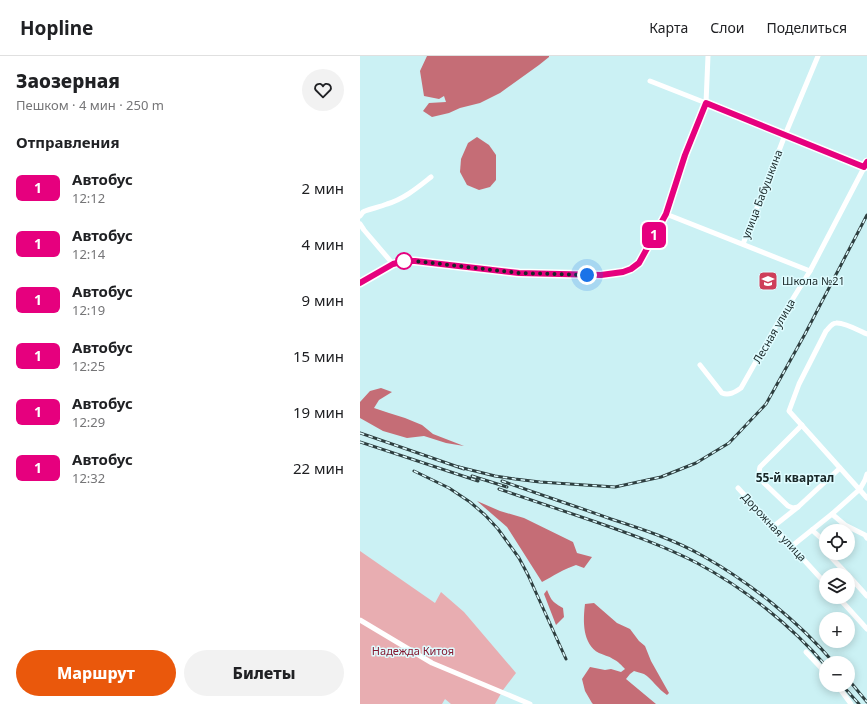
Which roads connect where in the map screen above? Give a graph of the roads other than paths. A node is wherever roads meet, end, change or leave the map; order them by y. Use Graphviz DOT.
graph roads {
  1 [pos="708,56"];
  2 [pos="818,56"];
  3 [pos="650,81"];
  4 [pos="706,103"];
  5 [pos="785,135"];
  6 [pos="867,162"];
  7 [pos="864,167"];
  8 [pos="431,177"];
  9 [pos="666,214"];
  10 [pos="360,216"];
  11 [pos="360,224"];
  12 [pos="743,244"];
  13 [pos="393,264"];
  14 [pos="810,270"];
  15 [pos="360,283"];
  16 [pos="867,334"];
  17 [pos="700,365"];
  18 [pos="802,425"];
  19 [pos="840,468"];
  20 [pos="867,474"];
  21 [pos="738,488"];
  22 [pos="860,489"];
  23 [pos="867,498"];
  24 [pos="798,507"];
  25 [pos="832,514"];
  26 [pos="774,526"];
  27 [pos="812,530"];
  28 [pos="819,536"];
  29 [pos="867,538"];
  30 [pos="792,546"];
  31 [pos="834,560"];
  32 [pos="842,568"];
  33 [pos="819,576"];
  34 [pos="855,583"];
  35 [pos="867,596"];
  36 [pos="844,604"];
  37 [pos="360,620"];
  38 [pos="867,629"];
  39 [pos="806,652"];
  40 [pos="819,666"];
  41 [pos="842,692"];
  42 [pos="530,704"];
  43 [pos="851,704"];
  1 -- 4 [label="street"];
  2 -- 5 [label="street, улица Бабушкина"];
  3 -- 4 [label="street"];
  4 -- 5 [label="street"];
  4 -- 9 [label="street"];
  5 -- 7 [label="street"];
  5 -- 12 [label="street, улица Бабушкина"];
  6 -- 7 [label="street, Лесная улица"];
  7 -- 14 [label="street, Лесная улица"];
  8 -- 10 [label="street"];
  9 -- 12 [label="street"];
  9 -- 13 [label="street"];
  11 -- 13 [label="street"];
  12 -- 14 [label="street"];
  13 -- 15 [label="street"];
  14 -- 17 [label="street, Лесная улица"];
  16 -- 18 [label="street"];
  18 -- 19 [label="street"];
  18 -- 24 [label="street"];
  19 -- 22 [label="street"];
  19 -- 24 [label="street"];
  20 -- 22 [label="street"];
  21 -- 26 [label="street, Дорожная улица"];
  22 -- 23 [label="street"];
  22 -- 25 [label="street"];
  24 -- 26 [label="street"];
  25 -- 27 [label="street"];
  25 -- 29 [label="street"];
  26 -- 30 [label="street, Дорожная улица"];
  27 -- 28 [label="street"];
  27 -- 30 [label="street"];
  30 -- 33 [label="street, Дорожная улица"];
  31 -- 32 [label="street"];
  34 -- 35 [label="street"];
  36 -- 38 [label="street"];
  37 -- 42 [label="street"];
  39 -- 40 [label="street"];
  41 -- 43 [label="street"];
}
